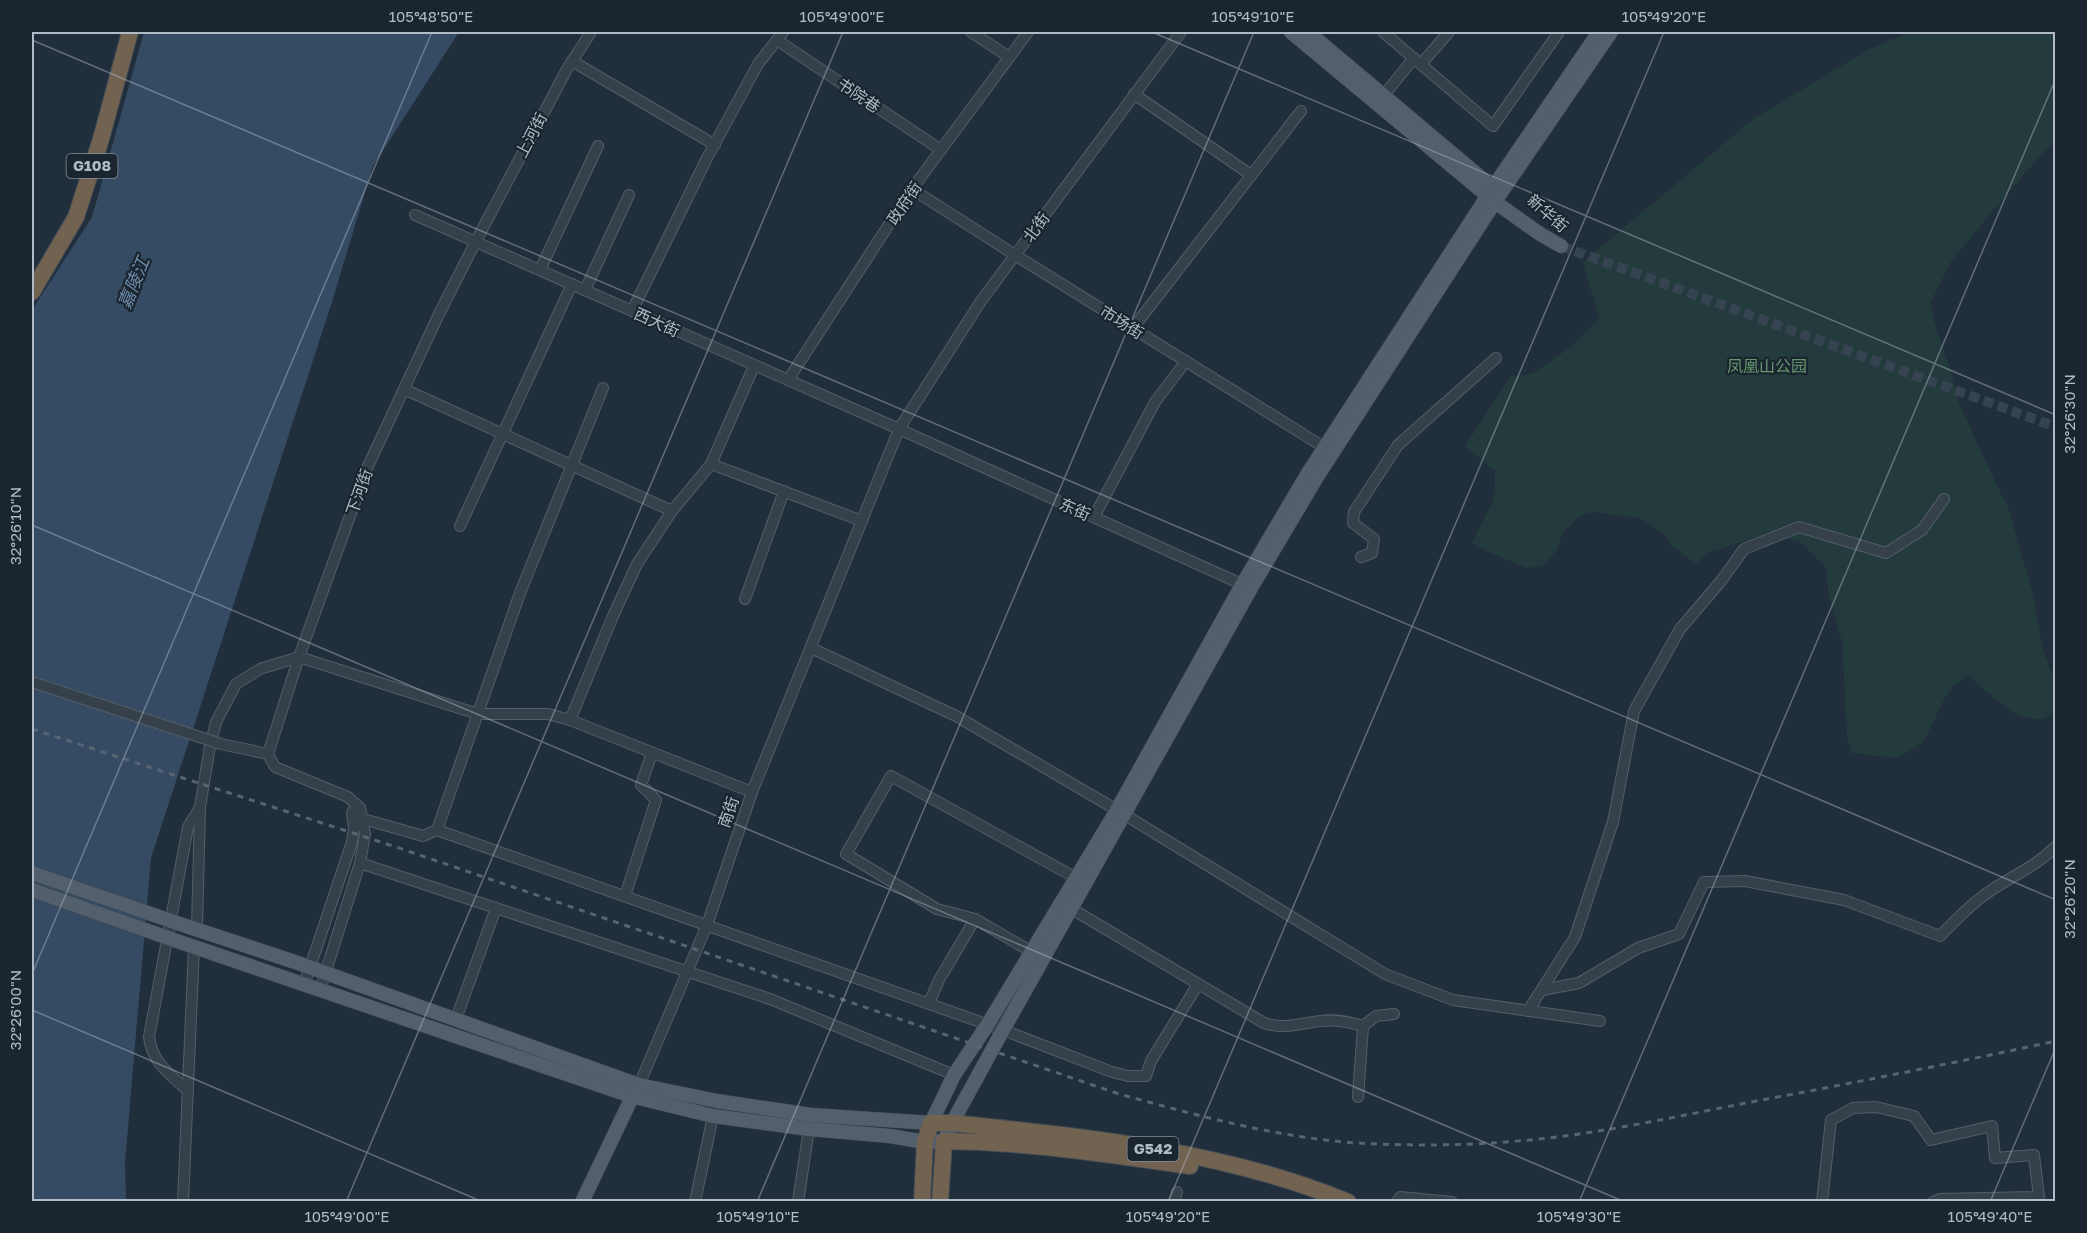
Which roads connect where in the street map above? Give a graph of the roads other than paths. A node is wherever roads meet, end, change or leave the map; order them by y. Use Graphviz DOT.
graph roads {
  1 [pos="130,32"];
  2 [pos="591,32"];
  3 [pos="971,32"];
  4 [pos="1028,32"];
  5 [pos="1181,32"];
  6 [pos="1292,32"];
  7 [pos="1308,32"];
  8 [pos="1383,32"];
  9 [pos="1449,32"];
  10 [pos="1559,32"];
  11 [pos="1599,32"];
  12 [pos="1611,32"];
  13 [pos="780,36"];
  14 [pos="1009,57"];
  15 [pos="572,61"];
  16 [pos="1418,61"];
  17 [pos="1134,94"];
  18 [pos="1384,95"];
  19 [pos="1301,111"];
  20 [pos="715,144"];
  21 [pos="598,146"];
  22 [pos="941,150"];
  23 [pos="1251,175"];
  24 [pos="912,189"];
  25 [pos="1494,194"];
  26 [pos="629,195"];
  27 [pos="415,215"];
  28 [pos="476,241"];
  29 [pos="1015,255"];
  30 [pos="540,270"];
  31 [pos="572,284"];
  32 [pos="585,290"];
  33 [pos="32,292"];
  34 [pos="632,311"];
  35 [pos="1133,328"];
  36 [pos="1496,358"];
  37 [pos="1186,361"];
  38 [pos="754,366"];
  39 [pos="788,380"];
  40 [pos="603,388"];
  41 [pos="404,389"];
  42 [pos="899,429"];
  43 [pos="503,434"];
  44 [pos="1329,450"];
  45 [pos="711,464"];
  46 [pos="572,466"];
  47 [pos="784,491"];
  48 [pos="1944,499"];
  49 [pos="672,511"];
  50 [pos="1094,517"];
  51 [pos="862,521"];
  52 [pos="460,526"];
  53 [pos="1362,557"];
  54 [pos="1246,586"];
  55 [pos="746,599"];
  56 [pos="811,648"];
  57 [pos="299,657"];
  58 [pos="32,682"];
  59 [pos="478,714"];
  60 [pos="570,720"];
  61 [pos="652,753"];
  62 [pos="268,754"];
  63 [pos="752,792"];
  64 [pos="200,807"];
  65 [pos="1122,813"];
  66 [pos="357,817"];
  67 [pos="437,830"];
  68 [pos="2055,846"];
  69 [pos="360,863"];
  70 [pos="32,873"];
  71 [pos="1076,878"];
  72 [pos="32,890"];
  73 [pos="625,896"];
  74 [pos="496,908"];
  75 [pos="1072,909"];
  76 [pos="975,919"];
  77 [pos="707,925"];
  78 [pos="197,929"];
  79 [pos="194,947"];
  80 [pos="1032,952"];
  81 [pos="309,968"];
  82 [pos="326,973"];
  83 [pos="687,973"];
  84 [pos="1198,984"];
  85 [pos="304,985"];
  86 [pos="320,990"];
  87 [pos="1542,990"];
  88 [pos="929,1003"];
  89 [pos="1528,1011"];
  90 [pos="1394,1014"];
  91 [pos="456,1019"];
  92 [pos="1600,1021"];
  93 [pos="988,1024"];
  94 [pos="1363,1026"];
  95 [pos="1003,1030"];
  96 [pos="954,1075"];
  97 [pos="188,1091"];
  98 [pos="635,1091"];
  99 [pos="1358,1097"];
  100 [pos="713,1116"];
  101 [pos="931,1123"];
  102 [pos="952,1123"];
  103 [pos="809,1130"];
  104 [pos="944,1141"];
  105 [pos="925,1142"];
  106 [pos="183,1202"];
  107 [pos="582,1202"];
  108 [pos="695,1202"];
  109 [pos="798,1202"];
  110 [pos="922,1202"];
  111 [pos="939,1202"];
  112 [pos="1315,1202"];
  113 [pos="1348,1202"];
  114 [pos="1397,1202"];
  115 [pos="1452,1202"];
  116 [pos="1822,1202"];
  117 [pos="1933,1202"];
  1 -- 33 [label="highway, G108"];
  2 -- 15 [label="street, 上河街"];
  3 -- 14 [label="street"];
  4 -- 14 [label="street, 政府街"];
  5 -- 17 [label="street, 北街"];
  6 -- 25 [label="main road"];
  7 -- 18 [label="main road"];
  8 -- 16 [label="street"];
  9 -- 16 [label="street"];
  10 -- 16 [label="street"];
  11 -- 25 [label="main road"];
  12 -- 25 [label="main road"];
  13 -- 20 [label="street"];
  13 -- 22 [label="street, 书院巷"];
  14 -- 22 [label="street, 政府街"];
  15 -- 20 [label="street"];
  15 -- 28 [label="street, 上河街"];
  16 -- 18 [label="street"];
  17 -- 23 [label="street"];
  17 -- 29 [label="street, 北街"];
  18 -- 25 [label="main road"];
  19 -- 23 [label="street"];
  20 -- 34 [label="street"];
  21 -- 30 [label="street"];
  22 -- 24 [label="street, 政府街"];
  23 -- 35 [label="street"];
  24 -- 29 [label="street, 市场街"];
  24 -- 39 [label="street, 政府街"];
  25 -- 44 [label="main road"];
  26 -- 32 [label="street"];
  27 -- 28 [label="street, 西大街"];
  28 -- 30 [label="street, 西大街"];
  28 -- 41 [label="street, 下河街"];
  29 -- 35 [label="street, 市场街"];
  29 -- 42 [label="street, 北街"];
  30 -- 31 [label="street, 西大街"];
  31 -- 32 [label="street, 西大街"];
  31 -- 43 [label="street"];
  32 -- 34 [label="street, 西大街"];
  34 -- 38 [label="street, 西大街"];
  35 -- 37 [label="street, 市场街"];
  36 -- 53 [label="street"];
  37 -- 44 [label="street, 市场街"];
  37 -- 50 [label="street"];
  38 -- 39 [label="street, 西大街"];
  38 -- 45 [label="street"];
  39 -- 42 [label="street, 西大街"];
  40 -- 46 [label="street"];
  41 -- 43 [label="street"];
  41 -- 57 [label="street, 下河街"];
  42 -- 50 [label="street, 东街"];
  42 -- 51 [label="street, 南街"];
  43 -- 46 [label="street"];
  43 -- 52 [label="street"];
  44 -- 54 [label="main road"];
  45 -- 47 [label="street"];
  45 -- 49 [label="street"];
  46 -- 49 [label="street"];
  46 -- 59 [label="street"];
  47 -- 51 [label="street"];
  47 -- 55 [label="street"];
  48 -- 87 [label="street"];
  49 -- 60 [label="street"];
  50 -- 54 [label="street, 东街"];
  51 -- 56 [label="street, 南街"];
  54 -- 65 [label="main road"];
  56 -- 63 [label="street, 南街"];
  56 -- 65 [label="street"];
  57 -- 59 [label="street"];
  57 -- 62 [label="street, 下河街"];
  57 -- 64 [label="street"];
  58 -- 62 [label="street, bridge"];
  59 -- 60 [label="street"];
  59 -- 67 [label="street"];
  60 -- 61 [label="street"];
  61 -- 63 [label="street"];
  61 -- 73 [label="street"];
  62 -- 66 [label="street"];
  63 -- 77 [label="street, 南街"];
  64 -- 78 [label="street"];
  64 -- 97 [label="street"];
  65 -- 71 [label="main road"];
  65 -- 75 [label="main road"];
  65 -- 89 [label="street"];
  66 -- 67 [label="street"];
  66 -- 69 [label="street"];
  66 -- 81 [label="street"];
  67 -- 73 [label="street"];
  68 -- 87 [label="street"];
  69 -- 74 [label="street"];
  69 -- 82 [label="street"];
  70 -- 78 [label="main road, bridge"];
  71 -- 76 [label="street"];
  71 -- 80 [label="main road"];
  72 -- 79 [label="main road, bridge"];
  73 -- 77 [label="street"];
  74 -- 83 [label="street"];
  74 -- 91 [label="street"];
  75 -- 84 [label="street"];
  75 -- 95 [label="main road"];
  76 -- 80 [label="street"];
  76 -- 88 [label="street"];
  77 -- 83 [label="street, 南街"];
  77 -- 88 [label="street"];
  78 -- 81 [label="main road"];
  79 -- 85 [label="main road"];
  79 -- 97 [label="street"];
  80 -- 93 [label="main road"];
  81 -- 82 [label="main road"];
  81 -- 85 [label="street"];
  82 -- 86 [label="street"];
  82 -- 91 [label="main road"];
  83 -- 96 [label="street"];
  83 -- 98 [label="street, 南街"];
  84 -- 94 [label="street"];
  84 -- 95 [label="street"];
  85 -- 86 [label="main road"];
  86 -- 98 [label="main road"];
  87 -- 89 [label="street"];
  88 -- 93 [label="street"];
  89 -- 92 [label="street"];
  90 -- 94 [label="street"];
  91 -- 98 [label="main road"];
  93 -- 95 [label="street"];
  93 -- 96 [label="main road"];
  94 -- 99 [label="street"];
  95 -- 102 [label="main road"];
  96 -- 101 [label="main road"];
  97 -- 106 [label="street"];
  98 -- 100 [label="main road"];
  98 -- 101 [label="main road"];
  98 -- 107 [label="main road, 南街"];
  100 -- 103 [label="main road"];
  100 -- 108 [label="street"];
  101 -- 102 [label="highway, G542"];
  101 -- 105 [label="highway"];
  102 -- 104 [label="main road"];
  102 -- 113 [label="highway, G542"];
  103 -- 105 [label="main road"];
  103 -- 109 [label="street"];
  104 -- 105 [label="main road"];
  104 -- 111 [label="highway"];
  104 -- 112 [label="highway, G542"];
  105 -- 110 [label="highway"];
  114 -- 115 [label="street"];
  116 -- 117 [label="street"];
}
